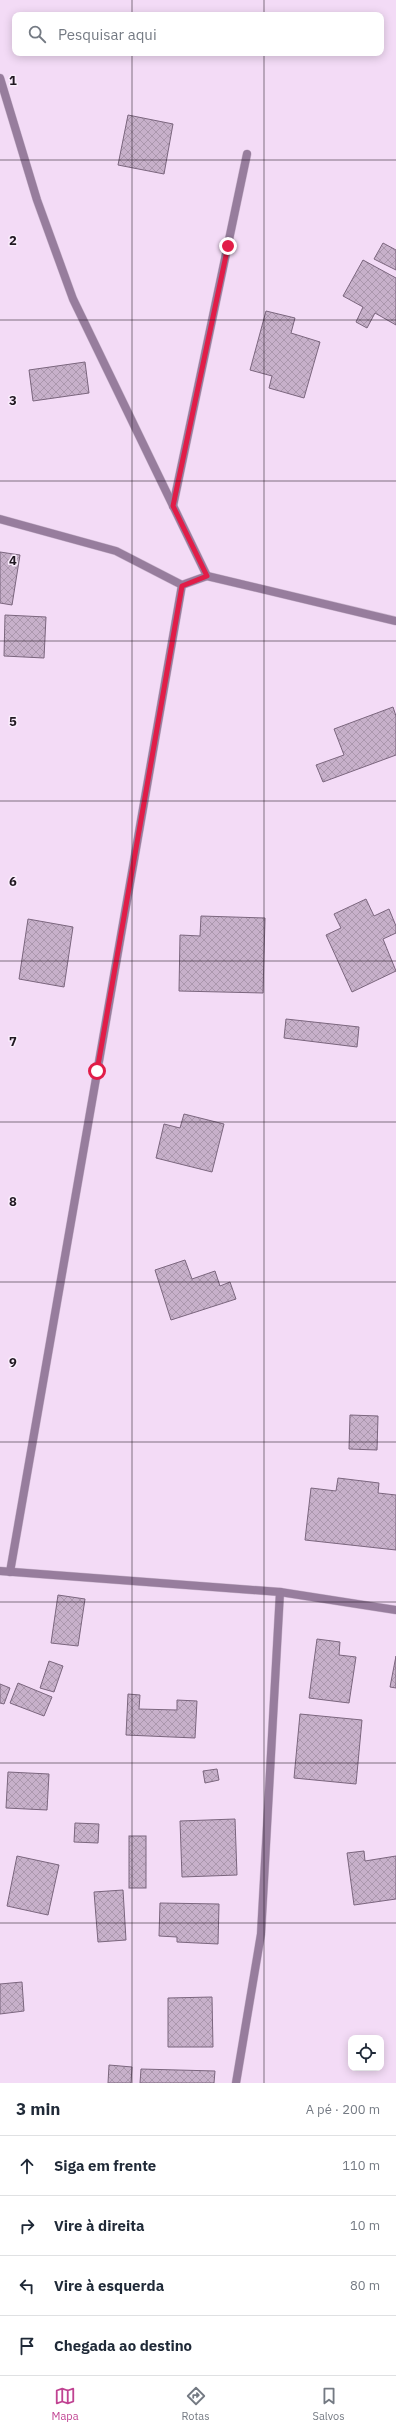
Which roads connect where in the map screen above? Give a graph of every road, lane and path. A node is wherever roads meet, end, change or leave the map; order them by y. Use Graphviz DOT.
graph roads {
  1 [pos="0,78"];
  2 [pos="247,154"];
  3 [pos="173,506"];
  4 [pos="0,519"];
  5 [pos="207,576"];
  6 [pos="182,586"];
  7 [pos="396,621"];
  8 [pos="0,1571"];
  9 [pos="10,1572"];
  10 [pos="280,1592"];
  11 [pos="396,1610"];
  12 [pos="236,2083"];
  1 -- 3 [label="street"];
  2 -- 3 [label="street"];
  3 -- 5 [label="street"];
  4 -- 6 [label="street"];
  5 -- 6 [label="street"];
  5 -- 7 [label="street"];
  6 -- 9 [label="street"];
  8 -- 9 [label="street"];
  9 -- 10 [label="street"];
  10 -- 11 [label="street"];
  10 -- 12 [label="street"];
}
